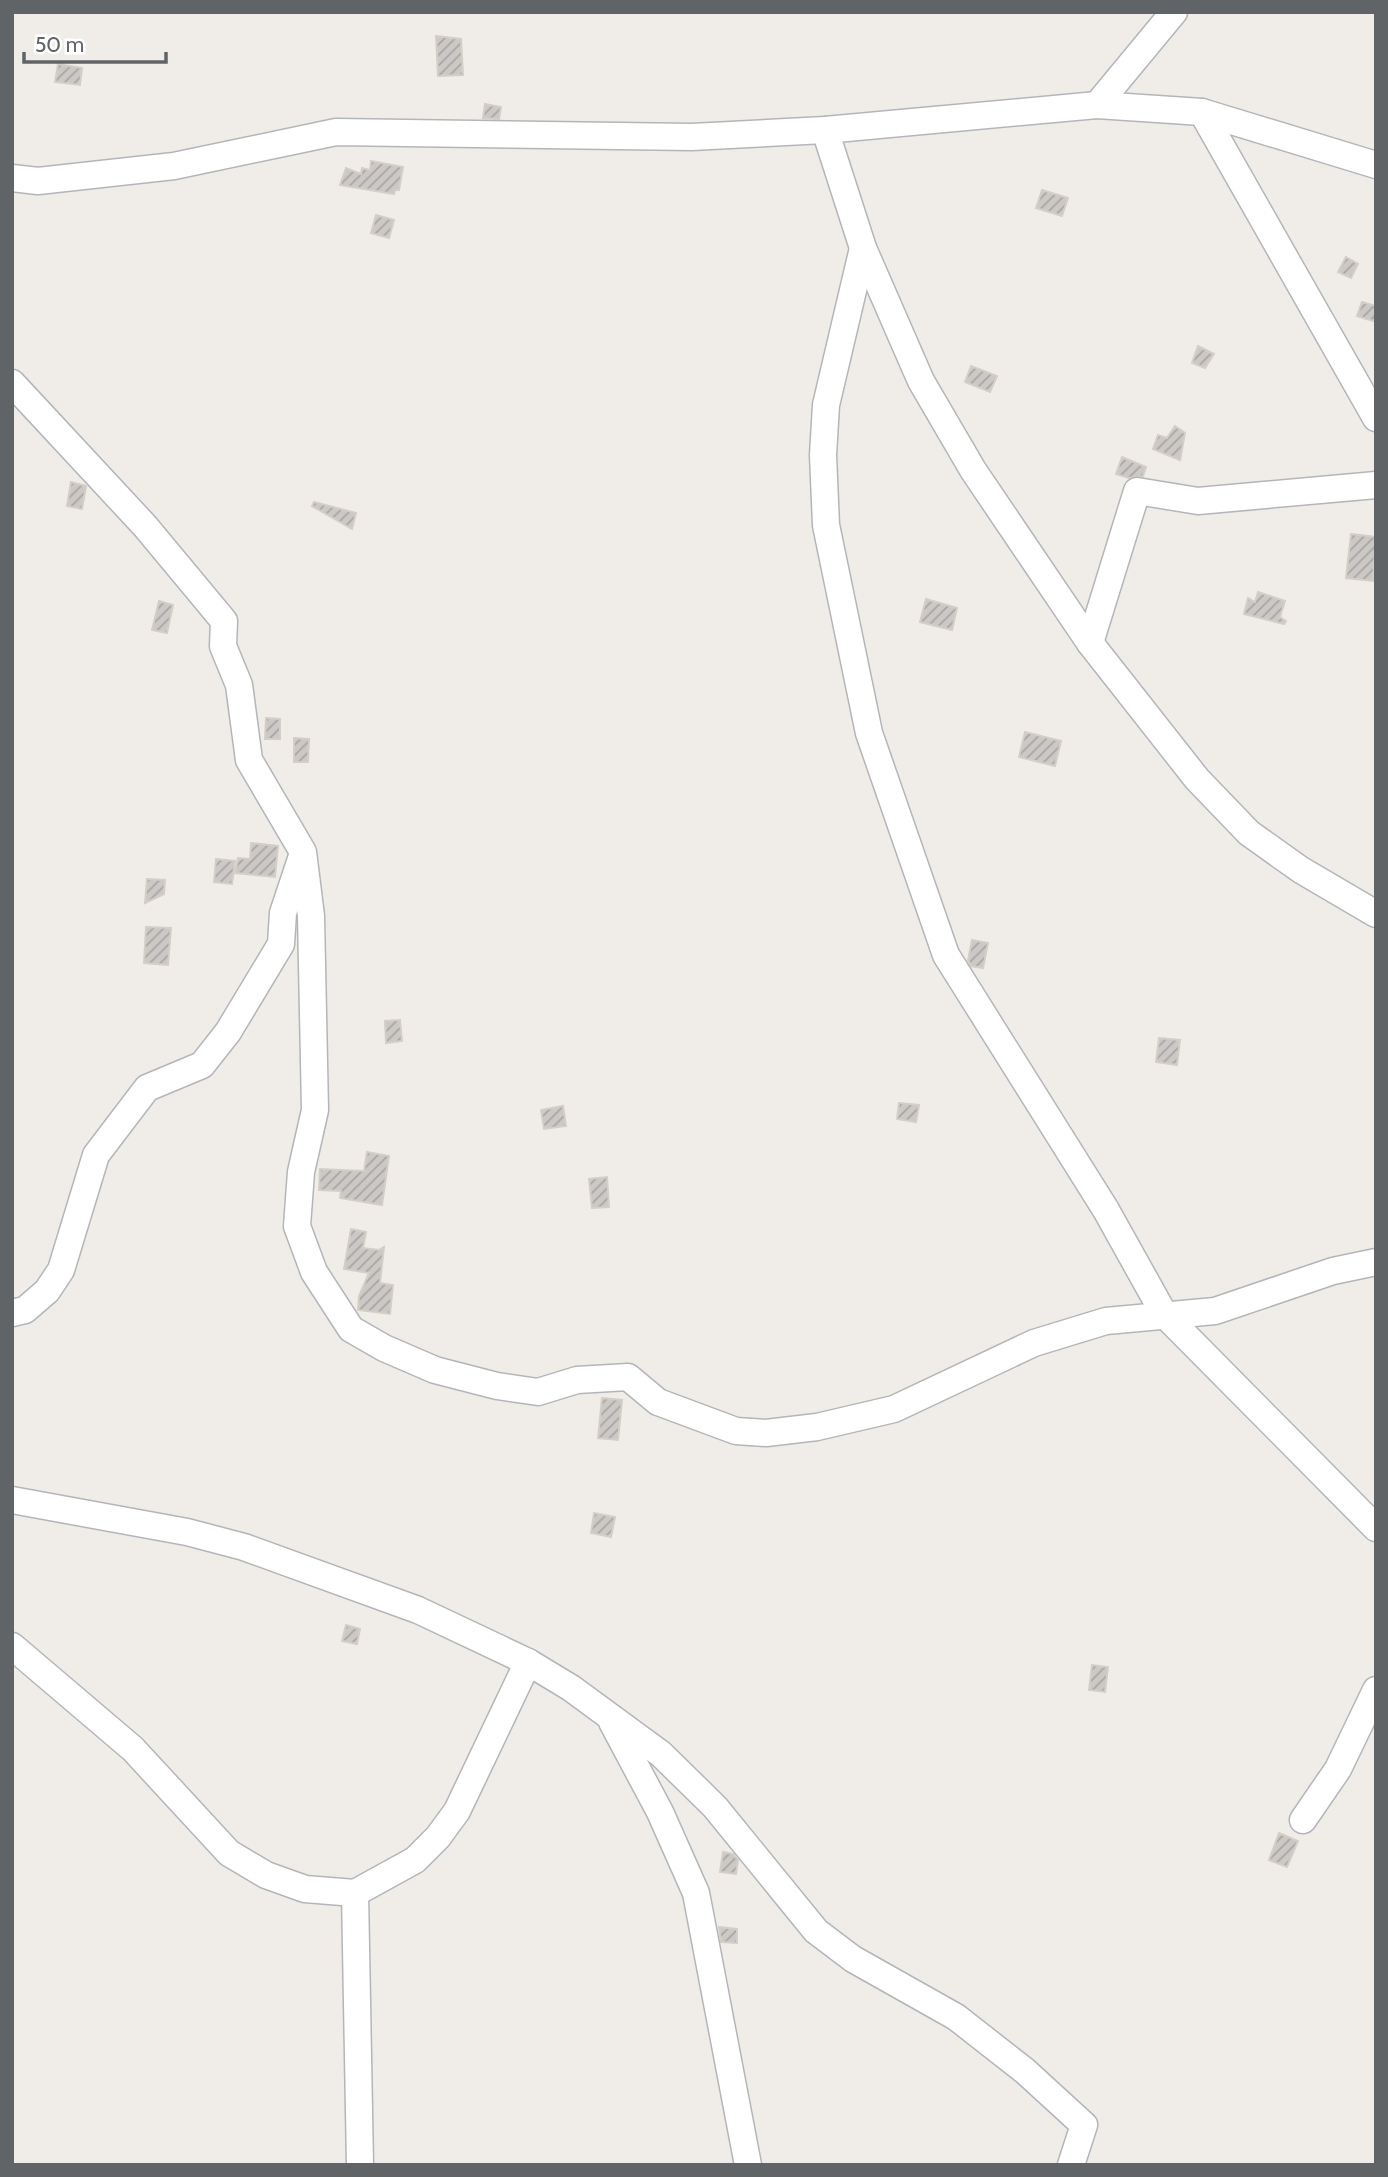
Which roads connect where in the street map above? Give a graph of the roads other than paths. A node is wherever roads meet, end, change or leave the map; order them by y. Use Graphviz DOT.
graph roads {
  1 [pos="1174,12"];
  2 [pos="1097,104"];
  3 [pos="1202,112"];
  4 [pos="825,130"];
  5 [pos="1376,166"];
  6 [pos="12,178"];
  7 [pos="863,248"];
  8 [pos="12,383"];
  9 [pos="1376,418"];
  10 [pos="1376,485"];
  11 [pos="1090,643"];
  12 [pos="303,852"];
  13 [pos="1376,914"];
  14 [pos="1376,1262"];
  15 [pos="12,1313"];
  16 [pos="1164,1314"];
  17 [pos="12,1500"];
  18 [pos="1376,1528"];
  19 [pos="12,1646"];
  20 [pos="528,1662"];
  21 [pos="1376,1690"];
  22 [pos="608,1715"];
  23 [pos="1303,1820"];
  24 [pos="355,1894"];
  25 [pos="360,2165"];
  26 [pos="748,2165"];
  27 [pos="1070,2165"];
  1 -- 2 [label="street"];
  2 -- 3 [label="street"];
  2 -- 4 [label="street"];
  3 -- 5 [label="street"];
  3 -- 9 [label="street"];
  4 -- 6 [label="street"];
  4 -- 7 [label="street"];
  7 -- 11 [label="street"];
  7 -- 16 [label="street"];
  8 -- 12 [label="street"];
  10 -- 11 [label="street"];
  11 -- 13 [label="street"];
  12 -- 15 [label="street"];
  12 -- 16 [label="street"];
  14 -- 16 [label="street"];
  16 -- 18 [label="street"];
  17 -- 20 [label="street"];
  19 -- 24 [label="street"];
  20 -- 22 [label="street"];
  20 -- 24 [label="street"];
  21 -- 23 [label="street"];
  22 -- 26 [label="street"];
  22 -- 27 [label="street"];
  24 -- 25 [label="street"];
}
